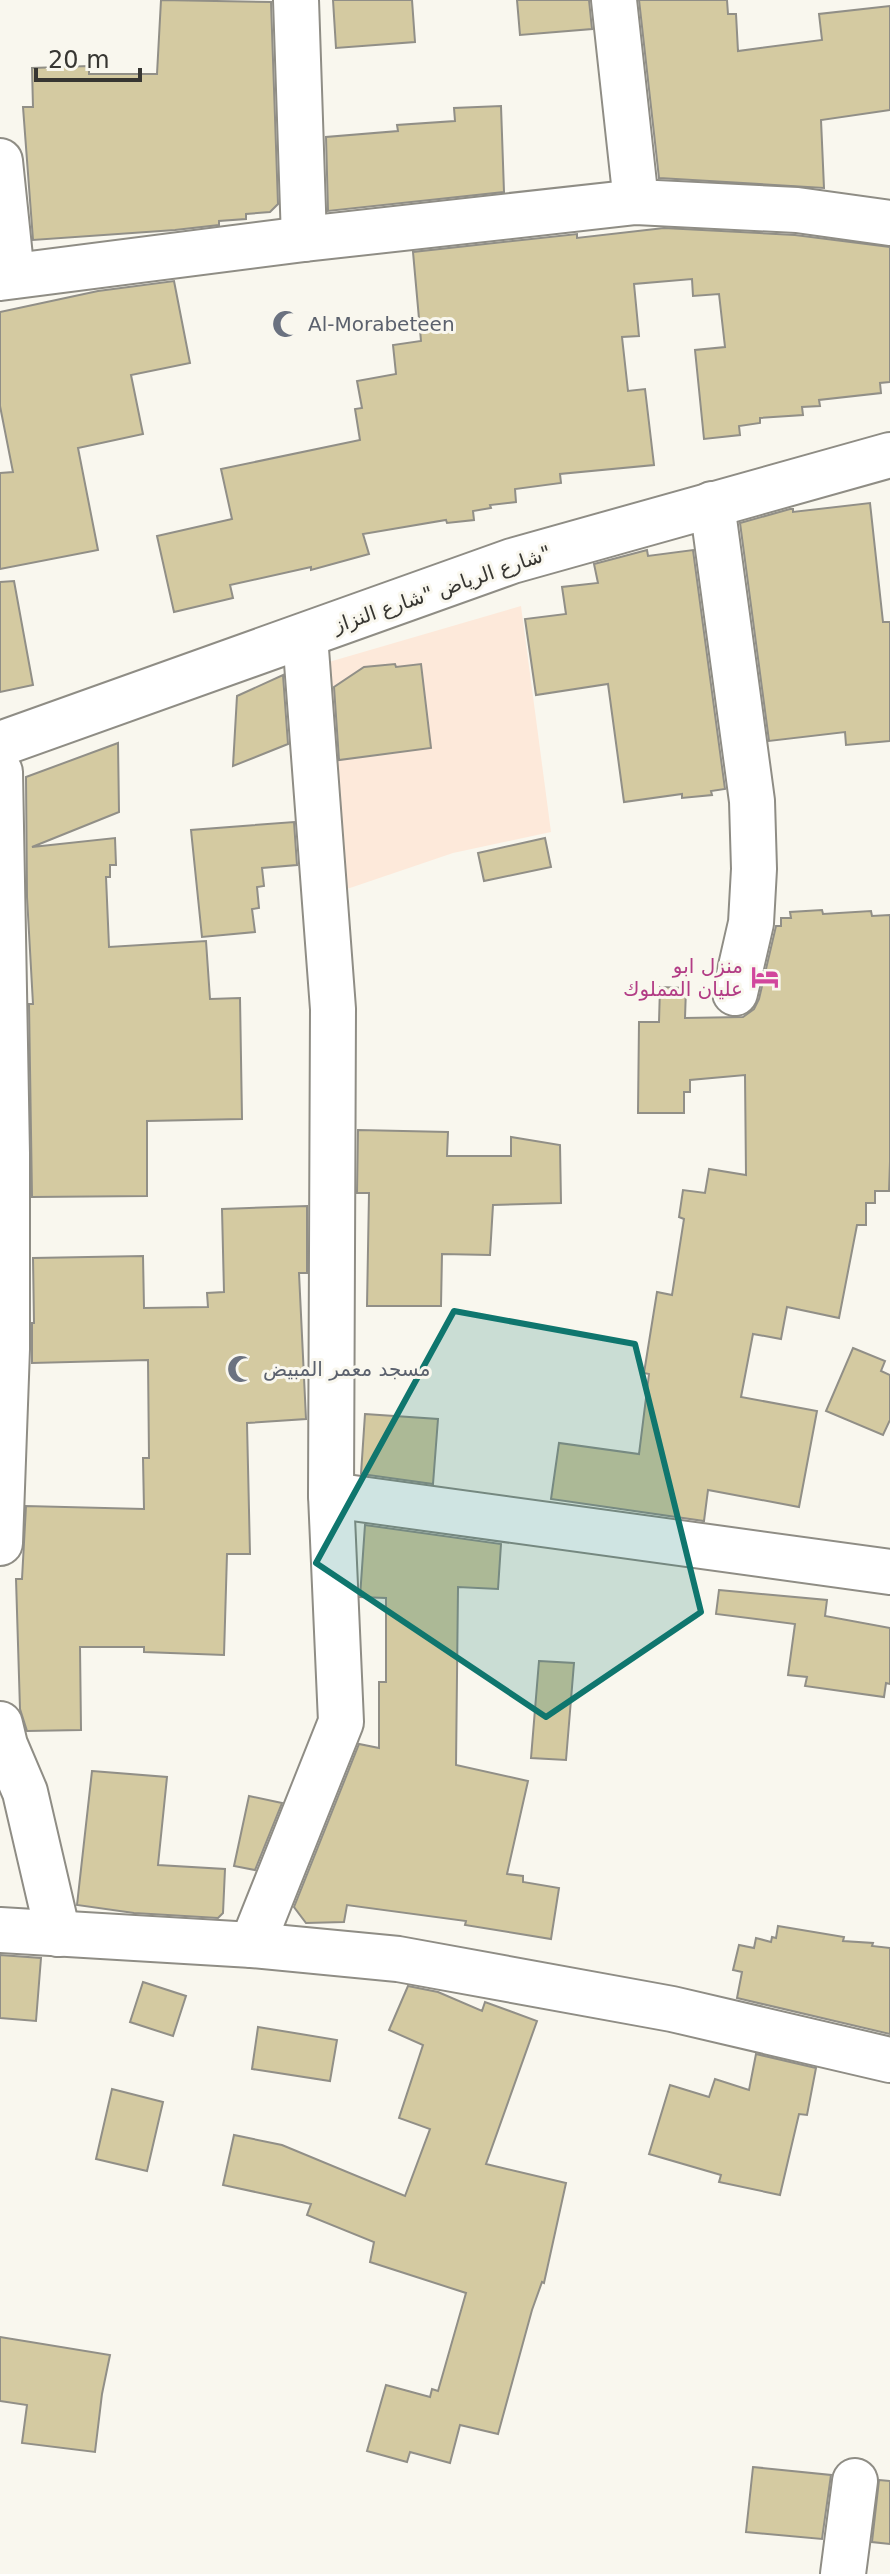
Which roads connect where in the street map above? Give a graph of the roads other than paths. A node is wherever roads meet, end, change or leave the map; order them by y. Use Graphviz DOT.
graph roads {
  1 [pos="296,0"];
  2 [pos="614,0"];
  3 [pos="0,161"];
  4 [pos="636,202"];
  5 [pos="890,223"];
  6 [pos="304,239"];
  7 [pos="6,277"];
  8 [pos="890,455"];
  9 [pos="712,504"];
  10 [pos="305,636"];
  11 [pos="0,744"];
  12 [pos="0,772"];
  13 [pos="735,993"];
  14 [pos="331,1495"];
  15 [pos="0,1543"];
  16 [pos="890,1572"];
  17 [pos="0,1724"];
  18 [pos="0,1930"];
  19 [pos="58,1934"];
  20 [pos="252,1945"];
  21 [pos="890,2060"];
  22 [pos="855,2481"];
  23 [pos="843,2574"];
  1 -- 6 [label="street"];
  2 -- 4 [label="street"];
  3 -- 7 [label="street"];
  4 -- 5 [label="street"];
  4 -- 6 [label="street"];
  6 -- 7 [label="street"];
  8 -- 9 [label="street, شارع الرياض \"شارع النزاز\""];
  9 -- 10 [label="street, شارع الرياض \"شارع النزاز\""];
  9 -- 13 [label="street"];
  10 -- 11 [label="street, شارع الرياض \"شارع النزاز\""];
  10 -- 14 [label="street"];
  12 -- 15 [label="street"];
  14 -- 16 [label="street"];
  14 -- 20 [label="street"];
  17 -- 19 [label="street"];
  18 -- 19 [label="street"];
  19 -- 20 [label="street"];
  20 -- 21 [label="street"];
  22 -- 23 [label="street"];
}
